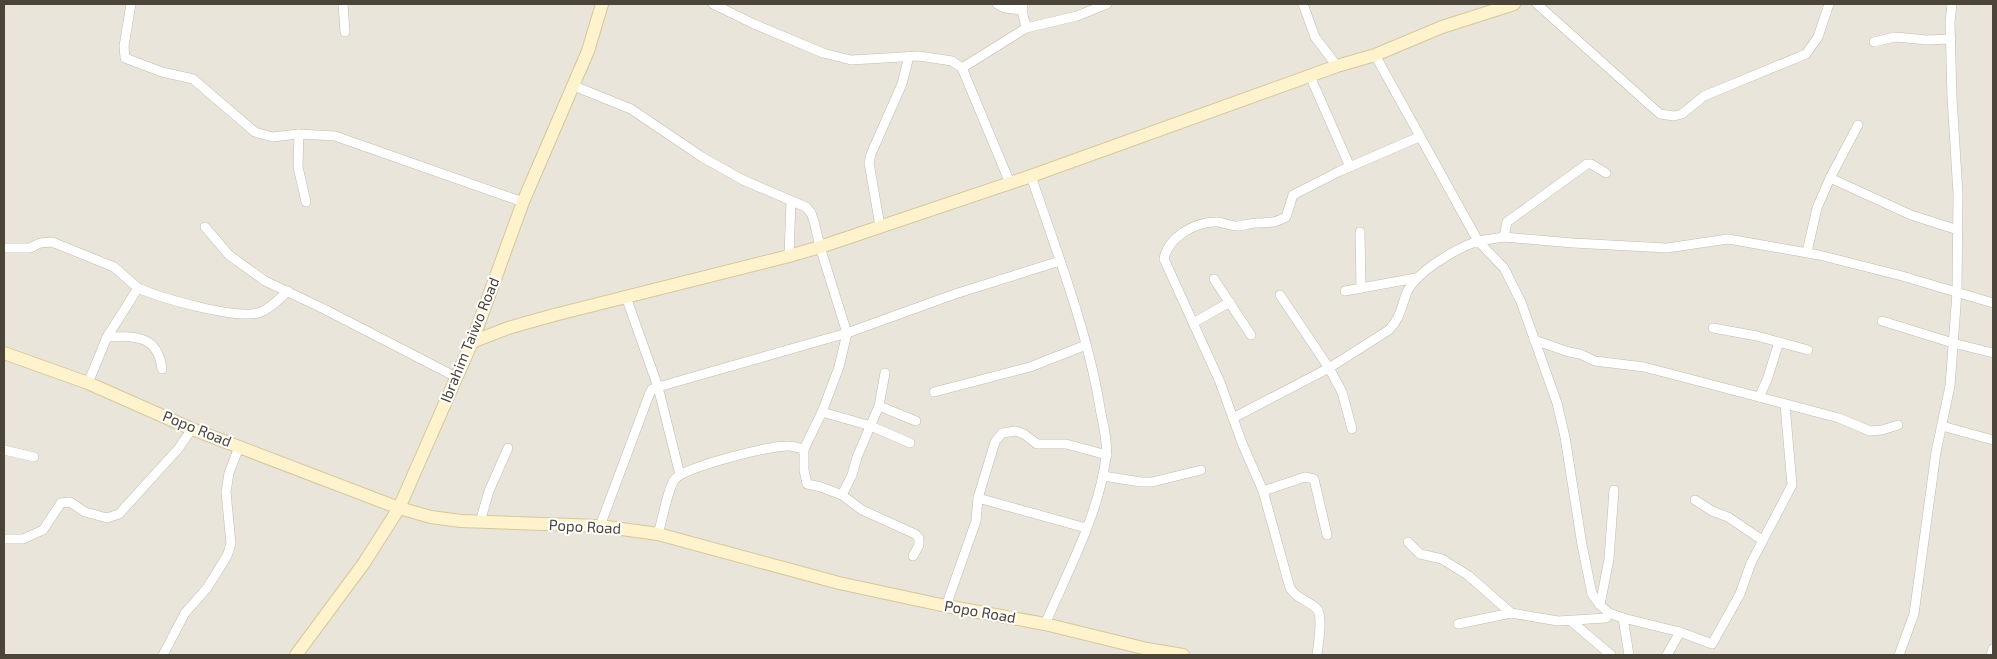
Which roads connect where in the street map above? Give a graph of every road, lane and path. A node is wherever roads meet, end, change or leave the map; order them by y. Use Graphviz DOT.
graph roads {
  1 [pos="131,4"];
  2 [pos="343,4"];
  3 [pos="602,4"];
  4 [pos="713,4"];
  5 [pos="997,4"];
  6 [pos="1107,4"];
  7 [pos="1302,4"];
  8 [pos="1514,4"];
  9 [pos="1537,4"];
  10 [pos="1829,4"];
  11 [pos="1952,4"];
  12 [pos="1022,7"];
  13 [pos="1026,28"];
  14 [pos="345,32"];
  15 [pos="1951,39"];
  16 [pos="1874,42"];
  17 [pos="1375,55"];
  18 [pos="909,56"];
  19 [pos="1337,66"];
  20 [pos="962,68"];
  21 [pos="1310,76"];
  22 [pos="574,86"];
  23 [pos="1858,125"];
  24 [pos="299,134"];
  25 [pos="1419,137"];
  26 [pos="1350,167"];
  27 [pos="1606,172"];
  28 [pos="1031,176"];
  29 [pos="1830,178"];
  30 [pos="1010,182"];
  31 [pos="791,201"];
  32 [pos="306,202"];
  33 [pos="523,202"];
  34 [pos="880,226"];
  35 [pos="205,227"];
  36 [pos="1958,230"];
  37 [pos="1360,232"];
  38 [pos="1504,237"];
  39 [pos="1478,241"];
  40 [pos="820,247"];
  41 [pos="4,248"];
  42 [pos="1807,252"];
  43 [pos="789,256"];
  44 [pos="1060,261"];
  45 [pos="1416,278"];
  46 [pos="1214,279"];
  47 [pos="138,288"];
  48 [pos="1361,288"];
  49 [pos="288,291"];
  50 [pos="1345,291"];
  51 [pos="1957,292"];
  52 [pos="1280,295"];
  53 [pos="626,297"];
  54 [pos="1230,302"];
  55 [pos="1993,303"];
  56 [pos="1882,321"];
  57 [pos="1193,323"];
  58 [pos="1713,328"];
  59 [pos="847,333"];
  60 [pos="1251,335"];
  61 [pos="107,337"];
  62 [pos="1534,340"];
  63 [pos="472,342"];
  64 [pos="1779,342"];
  65 [pos="1953,343"];
  66 [pos="1086,346"];
  67 [pos="1808,350"];
  68 [pos="4,353"];
  69 [pos="1993,353"];
  70 [pos="1329,368"];
  71 [pos="162,369"];
  72 [pos="885,373"];
  73 [pos="456,378"];
  74 [pos="88,384"];
  75 [pos="658,387"];
  76 [pos="934,392"];
  77 [pos="1759,396"];
  78 [pos="1785,405"];
  79 [pos="879,406"];
  80 [pos="822,412"];
  81 [pos="1233,418"];
  82 [pos="916,421"];
  83 [pos="1898,425"];
  84 [pos="872,426"];
  85 [pos="1942,426"];
  86 [pos="192,429"];
  87 [pos="1352,429"];
  88 [pos="1993,440"];
  89 [pos="910,443"];
  90 [pos="239,447"];
  91 [pos="508,448"];
  92 [pos="804,449"];
  93 [pos="4,450"];
  94 [pos="1107,455"];
  95 [pos="34,458"];
  96 [pos="1200,470"];
  97 [pos="680,475"];
  98 [pos="1103,476"];
  99 [pos="1614,490"];
  100 [pos="1263,491"];
  101 [pos="842,495"];
  102 [pos="978,498"];
  103 [pos="1694,500"];
  104 [pos="399,508"];
  105 [pos="480,522"];
  106 [pos="600,526"];
  107 [pos="1086,528"];
  108 [pos="658,534"];
  109 [pos="1327,535"];
  110 [pos="4,539"];
  111 [pos="1762,540"];
  112 [pos="1408,542"];
  113 [pos="913,556"];
  114 [pos="1600,605"];
  115 [pos="946,606"];
  116 [pos="1511,613"];
  117 [pos="1609,613"];
  118 [pos="1622,618"];
  119 [pos="1571,621"];
  120 [pos="1045,624"];
  121 [pos="1458,624"];
  122 [pos="1680,632"];
  123 [pos="1111,641"];
  124 [pos="1993,650"];
  125 [pos="1143,652"];
  126 [pos="163,655"];
  127 [pos="296,655"];
  128 [pos="1123,655"];
  129 [pos="1183,655"];
  130 [pos="1317,655"];
  131 [pos="1611,655"];
  132 [pos="1629,655"];
  133 [pos="1668,655"];
  134 [pos="1899,655"];
  135 [pos="1991,655"];
  1 -- 24 [label="street"];
  2 -- 14 [label="street"];
  3 -- 22 [label="main road, Ibrahim Taiwo Road"];
  4 -- 18 [label="street"];
  5 -- 12 [label="street"];
  6 -- 13 [label="street"];
  7 -- 19 [label="street"];
  8 -- 17 [label="main road"];
  9 -- 10 [label="street"];
  11 -- 15 [label="street"];
  12 -- 13 [label="street"];
  13 -- 20 [label="street"];
  15 -- 16 [label="street"];
  15 -- 36 [label="street"];
  17 -- 19 [label="main road"];
  17 -- 25 [label="street"];
  18 -- 20 [label="street"];
  18 -- 34 [label="street"];
  19 -- 21 [label="main road"];
  20 -- 30 [label="street"];
  21 -- 26 [label="street"];
  21 -- 28 [label="main road"];
  22 -- 31 [label="street"];
  22 -- 33 [label="main road, Ibrahim Taiwo Road"];
  23 -- 29 [label="street"];
  24 -- 32 [label="street"];
  24 -- 33 [label="street"];
  25 -- 26 [label="street"];
  25 -- 39 [label="street"];
  26 -- 57 [label="street"];
  27 -- 38 [label="street"];
  28 -- 30 [label="main road"];
  28 -- 44 [label="street"];
  29 -- 36 [label="street"];
  29 -- 42 [label="street"];
  30 -- 34 [label="main road"];
  31 -- 40 [label="street"];
  31 -- 43 [label="street"];
  33 -- 63 [label="main road, Ibrahim Taiwo Road"];
  34 -- 40 [label="main road"];
  35 -- 49 [label="street"];
  36 -- 51 [label="street"];
  37 -- 48 [label="street"];
  38 -- 39 [label="street"];
  38 -- 42 [label="street"];
  39 -- 45 [label="street"];
  39 -- 62 [label="street"];
  40 -- 43 [label="main road"];
  40 -- 59 [label="street"];
  41 -- 47 [label="street"];
  42 -- 51 [label="street"];
  43 -- 53 [label="main road"];
  44 -- 59 [label="street"];
  44 -- 66 [label="street"];
  45 -- 48 [label="street"];
  45 -- 70 [label="street"];
  46 -- 54 [label="street"];
  47 -- 49 [label="street"];
  47 -- 61 [label="street"];
  48 -- 50 [label="street"];
  49 -- 73 [label="street"];
  51 -- 55 [label="street"];
  51 -- 65 [label="street"];
  52 -- 70 [label="street"];
  53 -- 63 [label="main road"];
  53 -- 75 [label="street"];
  54 -- 57 [label="street"];
  54 -- 60 [label="street"];
  56 -- 65 [label="street"];
  57 -- 81 [label="street"];
  58 -- 64 [label="street"];
  59 -- 75 [label="street"];
  59 -- 80 [label="street"];
  61 -- 71 [label="street"];
  61 -- 74 [label="street"];
  62 -- 77 [label="street"];
  62 -- 114 [label="street"];
  63 -- 73 [label="main road, Ibrahim Taiwo Road"];
  64 -- 67 [label="street"];
  64 -- 77 [label="street"];
  65 -- 69 [label="street"];
  65 -- 85 [label="street"];
  66 -- 76 [label="street"];
  66 -- 94 [label="street"];
  68 -- 74 [label="main road, Popo Road"];
  70 -- 81 [label="street"];
  70 -- 87 [label="street"];
  72 -- 79 [label="street"];
  73 -- 104 [label="main road, Ibrahim Taiwo Road"];
  74 -- 86 [label="main road, Popo Road"];
  75 -- 97 [label="street"];
  75 -- 106 [label="street"];
  77 -- 78 [label="street"];
  78 -- 83 [label="street"];
  78 -- 111 [label="street"];
  79 -- 82 [label="street"];
  79 -- 84 [label="street"];
  80 -- 84 [label="street"];
  80 -- 92 [label="street"];
  81 -- 100 [label="street"];
  84 -- 89 [label="street"];
  84 -- 101 [label="street"];
  85 -- 88 [label="street"];
  85 -- 134 [label="street"];
  86 -- 90 [label="main road, Popo Road"];
  86 -- 110 [label="street"];
  90 -- 104 [label="main road, Popo Road"];
  90 -- 126 [label="street"];
  91 -- 105 [label="street"];
  92 -- 97 [label="street"];
  92 -- 101 [label="street"];
  93 -- 95 [label="street"];
  94 -- 98 [label="street"];
  94 -- 102 [label="street"];
  96 -- 98 [label="street"];
  97 -- 108 [label="street"];
  98 -- 107 [label="street"];
  99 -- 114 [label="street"];
  100 -- 109 [label="street"];
  100 -- 130 [label="street"];
  101 -- 113 [label="street"];
  102 -- 107 [label="street"];
  102 -- 115 [label="street"];
  103 -- 111 [label="street"];
  104 -- 105 [label="main road, Popo Road"];
  104 -- 127 [label="main road, Ibrahim Taiwo Road"];
  105 -- 106 [label="main road, Popo Road"];
  106 -- 108 [label="main road, Popo Road"];
  107 -- 120 [label="street"];
  108 -- 115 [label="main road, Popo Road"];
  111 -- 122 [label="street"];
  112 -- 116 [label="street"];
  114 -- 117 [label="street"];
  115 -- 120 [label="main road, Popo Road"];
  116 -- 119 [label="street"];
  116 -- 121 [label="street"];
  117 -- 118 [label="street"];
  117 -- 119 [label="street"];
  118 -- 122 [label="street"];
  118 -- 132 [label="street"];
  119 -- 131 [label="street"];
  120 -- 123 [label="main road, Popo Road"];
  122 -- 133 [label="street"];
  123 -- 125 [label="main road, Popo Road"];
  123 -- 128 [label="main road"];
  124 -- 135 [label="street"];
  125 -- 129 [label="main road, Popo Road"];
}
